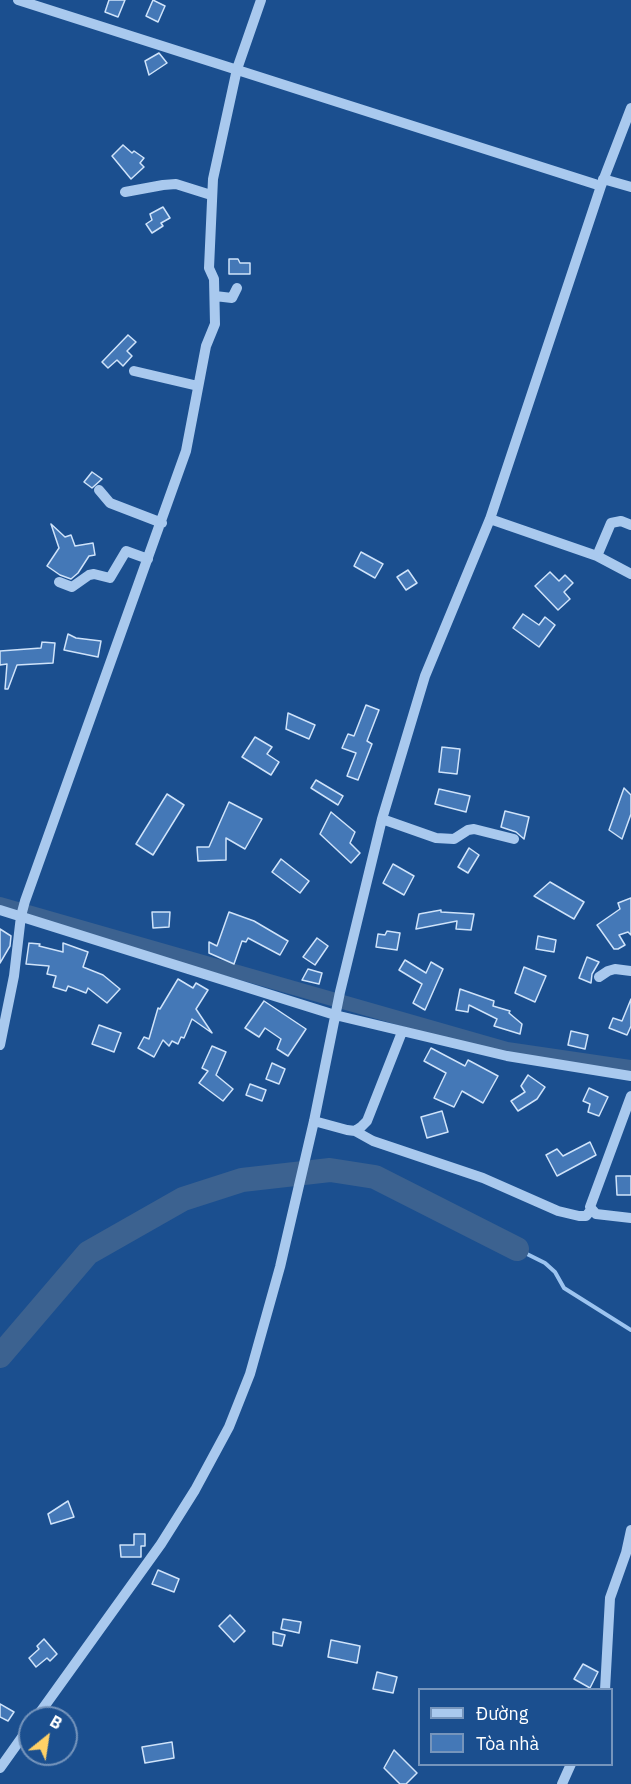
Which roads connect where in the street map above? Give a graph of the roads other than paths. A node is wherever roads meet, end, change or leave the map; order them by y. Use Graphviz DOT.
graph roads {
  1 [pos="18,0"];
  2 [pos="261,0"];
  3 [pos="237,69"];
  4 [pos="631,108"];
  5 [pos="602,182"];
  6 [pos="631,187"];
  7 [pos="125,192"];
  8 [pos="211,195"];
  9 [pos="237,288"];
  10 [pos="215,296"];
  11 [pos="134,370"];
  12 [pos="198,386"];
  13 [pos="99,490"];
  14 [pos="490,519"];
  15 [pos="162,523"];
  16 [pos="631,525"];
  17 [pos="597,556"];
  18 [pos="148,559"];
  19 [pos="631,574"];
  20 [pos="59,582"];
  21 [pos="382,819"];
  22 [pos="514,839"];
  23 [pos="0,910"];
  24 [pos="21,916"];
  25 [pos="631,971"];
  26 [pos="599,978"];
  27 [pos="336,1013"];
  28 [pos="402,1032"];
  29 [pos="0,1045"];
  30 [pos="631,1076"];
  31 [pos="631,1095"];
  32 [pos="314,1121"];
  33 [pos="355,1131"];
  34 [pos="591,1210"];
  35 [pos="631,1218"];
  36 [pos="631,1530"];
  37 [pos="605,1688"];
  38 [pos="45,1706"];
  39 [pos="18,1743"];
  40 [pos="570,1766"];
  41 [pos="0,1768"];
  42 [pos="562,1784"];
  1 -- 3 [label="street"];
  2 -- 3 [label="street"];
  3 -- 5 [label="street"];
  3 -- 8 [label="street"];
  4 -- 5 [label="street"];
  5 -- 6 [label="street"];
  5 -- 14 [label="street"];
  7 -- 8 [label="street"];
  8 -- 10 [label="street"];
  9 -- 10 [label="street"];
  10 -- 12 [label="street"];
  11 -- 12 [label="street"];
  12 -- 15 [label="street"];
  13 -- 15 [label="street"];
  14 -- 17 [label="street"];
  14 -- 21 [label="street"];
  15 -- 18 [label="street"];
  16 -- 17 [label="street"];
  17 -- 19 [label="street"];
  18 -- 20 [label="street"];
  18 -- 24 [label="street"];
  21 -- 22 [label="street"];
  21 -- 27 [label="street"];
  23 -- 24 [label="street"];
  24 -- 27 [label="street"];
  24 -- 29 [label="street"];
  25 -- 26 [label="street"];
  27 -- 28 [label="street"];
  27 -- 32 [label="street"];
  28 -- 30 [label="street"];
  28 -- 33 [label="street"];
  31 -- 34 [label="street"];
  32 -- 33 [label="street"];
  32 -- 38 [label="street"];
  33 -- 34 [label="street"];
  34 -- 35 [label="street"];
  36 -- 37 [label="street"];
  39 -- 41 [label="street"];
  40 -- 42 [label="street"];
}
